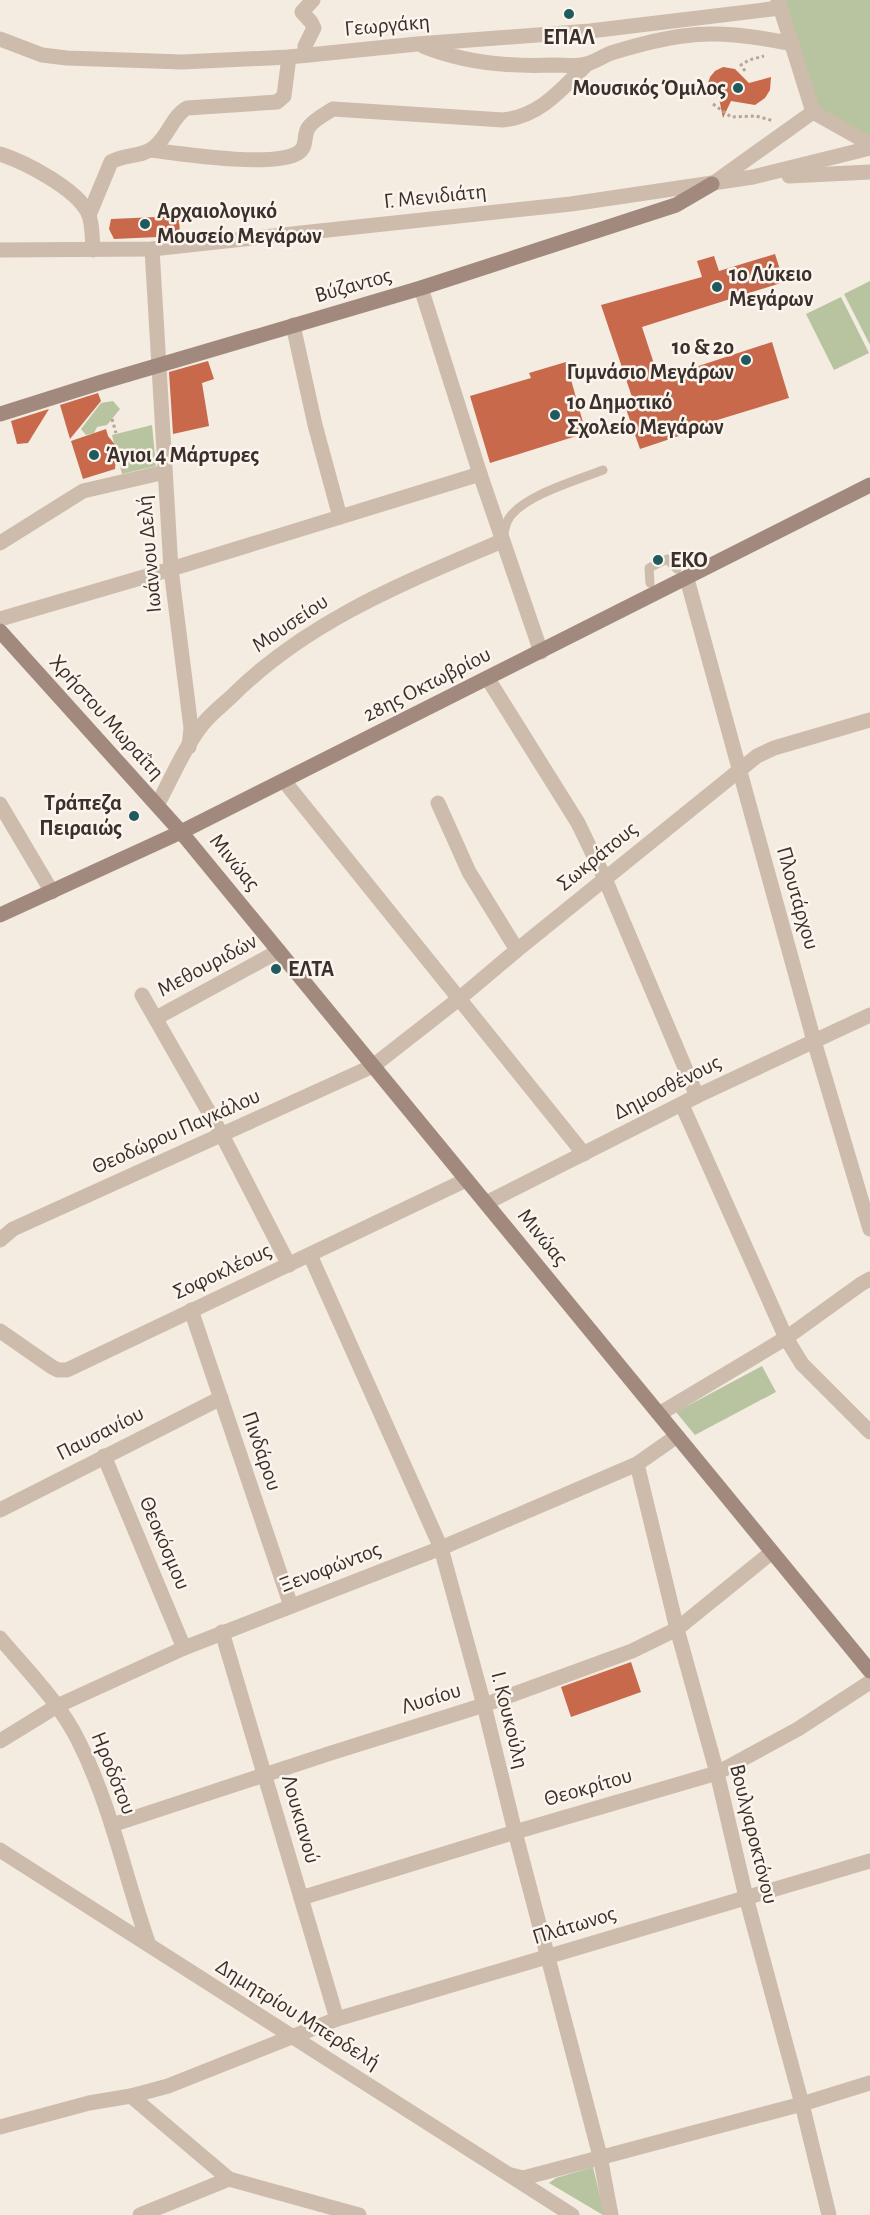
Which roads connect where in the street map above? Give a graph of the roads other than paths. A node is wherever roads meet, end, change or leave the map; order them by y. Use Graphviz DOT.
graph roads {
  1 [pos="313,0"];
  2 [pos="779,4"];
  3 [pos="0,39"];
  4 [pos="788,43"];
  5 [pos="417,44"];
  6 [pos="306,55"];
  7 [pos="288,57"];
  8 [pos="586,64"];
  9 [pos="813,112"];
  10 [pos="870,146"];
  11 [pos="151,150"];
  12 [pos="0,154"];
  13 [pos="870,172"];
  14 [pos="753,177"];
  15 [pos="712,184"];
  16 [pos="89,215"];
  17 [pos="152,249"];
  18 [pos="0,250"];
  19 [pos="93,250"];
  20 [pos="421,288"];
  21 [pos="293,325"];
  22 [pos="160,364"];
  23 [pos="0,414"];
  24 [pos="603,470"];
  25 [pos="165,472"];
  26 [pos="480,474"];
  27 [pos="870,485"];
  28 [pos="340,517"];
  29 [pos="502,541"];
  30 [pos="0,543"];
  31 [pos="171,569"];
  32 [pos="682,574"];
  33 [pos="651,590"];
  34 [pos="0,619"];
  35 [pos="0,631"];
  36 [pos="542,652"];
  37 [pos="488,679"];
  38 [pos="870,720"];
  39 [pos="189,747"];
  40 [pos="739,770"];
  41 [pos="284,781"];
  42 [pos="438,803"];
  43 [pos="0,804"];
  44 [pos="157,805"];
  45 [pos="182,832"];
  46 [pos="604,879"];
  47 [pos="52,892"];
  48 [pos="0,915"];
  49 [pos="517,950"];
  50 [pos="279,951"];
  51 [pos="142,995"];
  52 [pos="460,998"];
  53 [pos="870,1015"];
  54 [pos="156,1018"];
  55 [pos="814,1041"];
  56 [pos="373,1066"];
  57 [pos="697,1096"];
  58 [pos="682,1104"];
  59 [pos="222,1135"];
  60 [pos="585,1154"];
  61 [pos="466,1179"];
  62 [pos="486,1203"];
  63 [pos="870,1229"];
  64 [pos="0,1240"];
  65 [pos="310,1255"];
  66 [pos="290,1265"];
  67 [pos="870,1279"];
  68 [pos="191,1310"];
  69 [pos="0,1331"];
  70 [pos="786,1338"];
  71 [pos="221,1398"];
  72 [pos="659,1414"];
  73 [pos="870,1432"];
  74 [pos="677,1436"];
  75 [pos="104,1456"];
  76 [pos="637,1464"];
  77 [pos="0,1510"];
  78 [pos="441,1548"];
  79 [pos="772,1552"];
  80 [pos="291,1606"];
  81 [pos="677,1629"];
  82 [pos="222,1632"];
  83 [pos="0,1638"];
  84 [pos="184,1648"];
  85 [pos="870,1671"];
  86 [pos="870,1682"];
  87 [pos="484,1705"];
  88 [pos="57,1706"];
  89 [pos="0,1741"];
  90 [pos="717,1773"];
  91 [pos="265,1775"];
  92 [pos="112,1825"];
  93 [pos="515,1832"];
  94 [pos="2,1854"];
  95 [pos="870,1861"];
  96 [pos="746,1897"];
  97 [pos="301,1898"];
  98 [pos="149,1946"];
  99 [pos="548,1956"];
  100 [pos="337,2019"];
  101 [pos="292,2037"];
  102 [pos="870,2083"];
  103 [pos="131,2096"];
  104 [pos="802,2104"];
  105 [pos="0,2127"];
  106 [pos="600,2156"];
  107 [pos="508,2174"];
  108 [pos="229,2179"];
  109 [pos="140,2215"];
  110 [pos="359,2215"];
  111 [pos="572,2215"];
  112 [pos="611,2215"];
  113 [pos="829,2215"];
  1 -- 6 [label="street"];
  2 -- 4 [label="street"];
  2 -- 5 [label="street, Γεωργάκη"];
  3 -- 7 [label="street, Γεωργάκη"];
  4 -- 8 [label="street"];
  4 -- 9 [label="street"];
  5 -- 6 [label="street, Γεωργάκη"];
  5 -- 8 [label="street"];
  6 -- 7 [label="street, Γεωργάκη"];
  7 -- 11 [label="street"];
  8 -- 11 [label="street"];
  9 -- 10 [label="street"];
  9 -- 15 [label="street"];
  10 -- 14 [label="street, Γ. Μενιδιάτη"];
  11 -- 16 [label="street"];
  12 -- 16 [label="street"];
  13 -- 14 [label="street"];
  14 -- 15 [label="street, Γ. Μενιδιάτη"];
  15 -- 17 [label="street, Γ. Μενιδιάτη"];
  15 -- 20 [label="street, Βύζαντος"];
  16 -- 19 [label="street"];
  17 -- 19 [label="street, Γ. Μενιδιάτη"];
  17 -- 22 [label="street, Ιωάννου Δελή"];
  18 -- 19 [label="street, Γ. Μενιδιάτη"];
  20 -- 21 [label="street, Βύζαντος"];
  20 -- 26 [label="street"];
  21 -- 22 [label="street, Βύζαντος"];
  21 -- 28 [label="street"];
  22 -- 23 [label="street, Βύζαντος"];
  22 -- 25 [label="street, Ιωάννου Δελή"];
  24 -- 29 [label="lane"];
  25 -- 30 [label="street"];
  25 -- 31 [label="street, Ιωάννου Δελή"];
  26 -- 28 [label="street"];
  26 -- 29 [label="street"];
  27 -- 32 [label="street, 28ης Οκτωβρίου"];
  28 -- 31 [label="street"];
  29 -- 36 [label="street"];
  29 -- 39 [label="street, Μουσείου"];
  31 -- 34 [label="street"];
  31 -- 39 [label="street, Ιωάννου Δελή"];
  32 -- 33 [label="street, 28ης Οκτωβρίου"];
  32 -- 33 [label="lane"];
  32 -- 40 [label="street, Πλουτάρχου"];
  33 -- 36 [label="street, 28ης Οκτωβρίου"];
  35 -- 44 [label="street, Χρήστου Μωραΐτη"];
  36 -- 37 [label="street, 28ης Οκτωβρίου"];
  37 -- 41 [label="street, 28ης Οκτωβρίου"];
  37 -- 46 [label="street"];
  38 -- 40 [label="street, Σωκράτους"];
  39 -- 44 [label="street, Μουσείου"];
  40 -- 46 [label="street, Σωκράτους"];
  40 -- 55 [label="street, Πλουτάρχου"];
  41 -- 45 [label="street, 28ης Οκτωβρίου"];
  41 -- 52 [label="street"];
  42 -- 49 [label="street"];
  43 -- 47 [label="street"];
  44 -- 45 [label="street, Χρήστου Μωραΐτη"];
  45 -- 47 [label="street, 28ης Οκτωβρίου"];
  45 -- 50 [label="street, Μινώας"];
  46 -- 49 [label="street, Σωκράτους"];
  46 -- 57 [label="street"];
  47 -- 48 [label="street, 28ης Οκτωβρίου"];
  49 -- 52 [label="street, Σωκράτους"];
  50 -- 54 [label="street, Μεθουριδών"];
  50 -- 56 [label="street, Μινώας"];
  51 -- 54 [label="street"];
  52 -- 56 [label="street, Σωκράτους"];
  52 -- 60 [label="street"];
  53 -- 55 [label="street, Δημοσθένους"];
  54 -- 59 [label="street"];
  55 -- 57 [label="street, Δημοσθένους"];
  55 -- 63 [label="street, Πλουτάρχου"];
  56 -- 59 [label="street, Θεοδώρου Παγκάλου"];
  56 -- 61 [label="street, Μινώας"];
  57 -- 58 [label="street, Δημοσθένους"];
  58 -- 60 [label="street, Δημοσθένους"];
  58 -- 70 [label="street"];
  59 -- 64 [label="street, Θεοδώρου Παγκάλου"];
  59 -- 66 [label="street"];
  60 -- 62 [label="street, Δημοσθένους"];
  61 -- 62 [label="street, Μινώας"];
  61 -- 65 [label="street, Σοφοκλέους"];
  62 -- 72 [label="street, Μινώας"];
  65 -- 66 [label="street, Σοφοκλέους"];
  65 -- 78 [label="street, Ι. Κουκούλη"];
  66 -- 68 [label="street, Σοφοκλέους"];
  67 -- 70 [label="street"];
  68 -- 69 [label="street, Σοφοκλέους"];
  68 -- 71 [label="street, Πινδάρου"];
  70 -- 72 [label="street"];
  70 -- 73 [label="street"];
  71 -- 75 [label="street, Παυσανίου"];
  71 -- 80 [label="street, Πινδάρου"];
  72 -- 74 [label="street, Μινώας"];
  74 -- 76 [label="street, Ξενοφώντος"];
  74 -- 79 [label="street, Μινώας"];
  75 -- 77 [label="street, Παυσανίου"];
  75 -- 84 [label="street, Θεοκόσμου"];
  76 -- 78 [label="street, Ξενοφώντος"];
  76 -- 81 [label="street, Βουλγαροκτόνου"];
  78 -- 80 [label="street, Ξενοφώντος"];
  78 -- 87 [label="street, Ι. Κουκούλη"];
  79 -- 81 [label="street, Λυσίου"];
  79 -- 85 [label="street, Μινώας"];
  80 -- 82 [label="street, Ξενοφώντος"];
  81 -- 87 [label="street, Λυσίου"];
  81 -- 90 [label="street, Βουλγαροκτόνου"];
  82 -- 84 [label="street, Ξενοφώντος"];
  82 -- 91 [label="street, Λουκιανού"];
  83 -- 88 [label="street, Ηροδότου"];
  84 -- 88 [label="street, Ξενοφώντος"];
  86 -- 90 [label="street, Θεοκρίτου"];
  87 -- 91 [label="street, Λυσίου"];
  87 -- 93 [label="street, Ι. Κουκούλη"];
  88 -- 89 [label="street, Ξενοφώντος"];
  88 -- 92 [label="street, Ηροδότου"];
  90 -- 93 [label="street, Θεοκρίτου"];
  90 -- 96 [label="street, Βουλγαροκτόνου"];
  91 -- 92 [label="street, Λυσίου"];
  91 -- 97 [label="street, Λουκιανού"];
  92 -- 98 [label="street, Ηροδότου"];
  93 -- 97 [label="street, Θεοκρίτου"];
  93 -- 99 [label="street, Ι. Κουκούλη"];
  94 -- 98 [label="street, Δημητρίου Μπερδελή"];
  95 -- 96 [label="street, Πλάτωνος"];
  96 -- 99 [label="street, Πλάτωνος"];
  96 -- 104 [label="street, Βουλγαροκτόνου"];
  97 -- 100 [label="street, Λουκιανού"];
  98 -- 101 [label="street, Δημητρίου Μπερδελή"];
  99 -- 100 [label="street, Πλάτωνος"];
  99 -- 106 [label="street, Ι. Κουκούλη"];
  100 -- 101 [label="street, Πλάτωνος"];
  101 -- 103 [label="street, Πλάτωνος"];
  101 -- 107 [label="street, Δημητρίου Μπερδελή"];
  102 -- 104 [label="street"];
  103 -- 105 [label="street, Πλάτωνος"];
  103 -- 108 [label="street"];
  104 -- 106 [label="street"];
  104 -- 113 [label="street, Βουλγαροκτόνου"];
  106 -- 107 [label="street"];
  106 -- 112 [label="street, Ι. Κουκούλη"];
  107 -- 111 [label="street, Δημητρίου Μπερδελή"];
  108 -- 109 [label="street"];
  108 -- 110 [label="street"];
}
